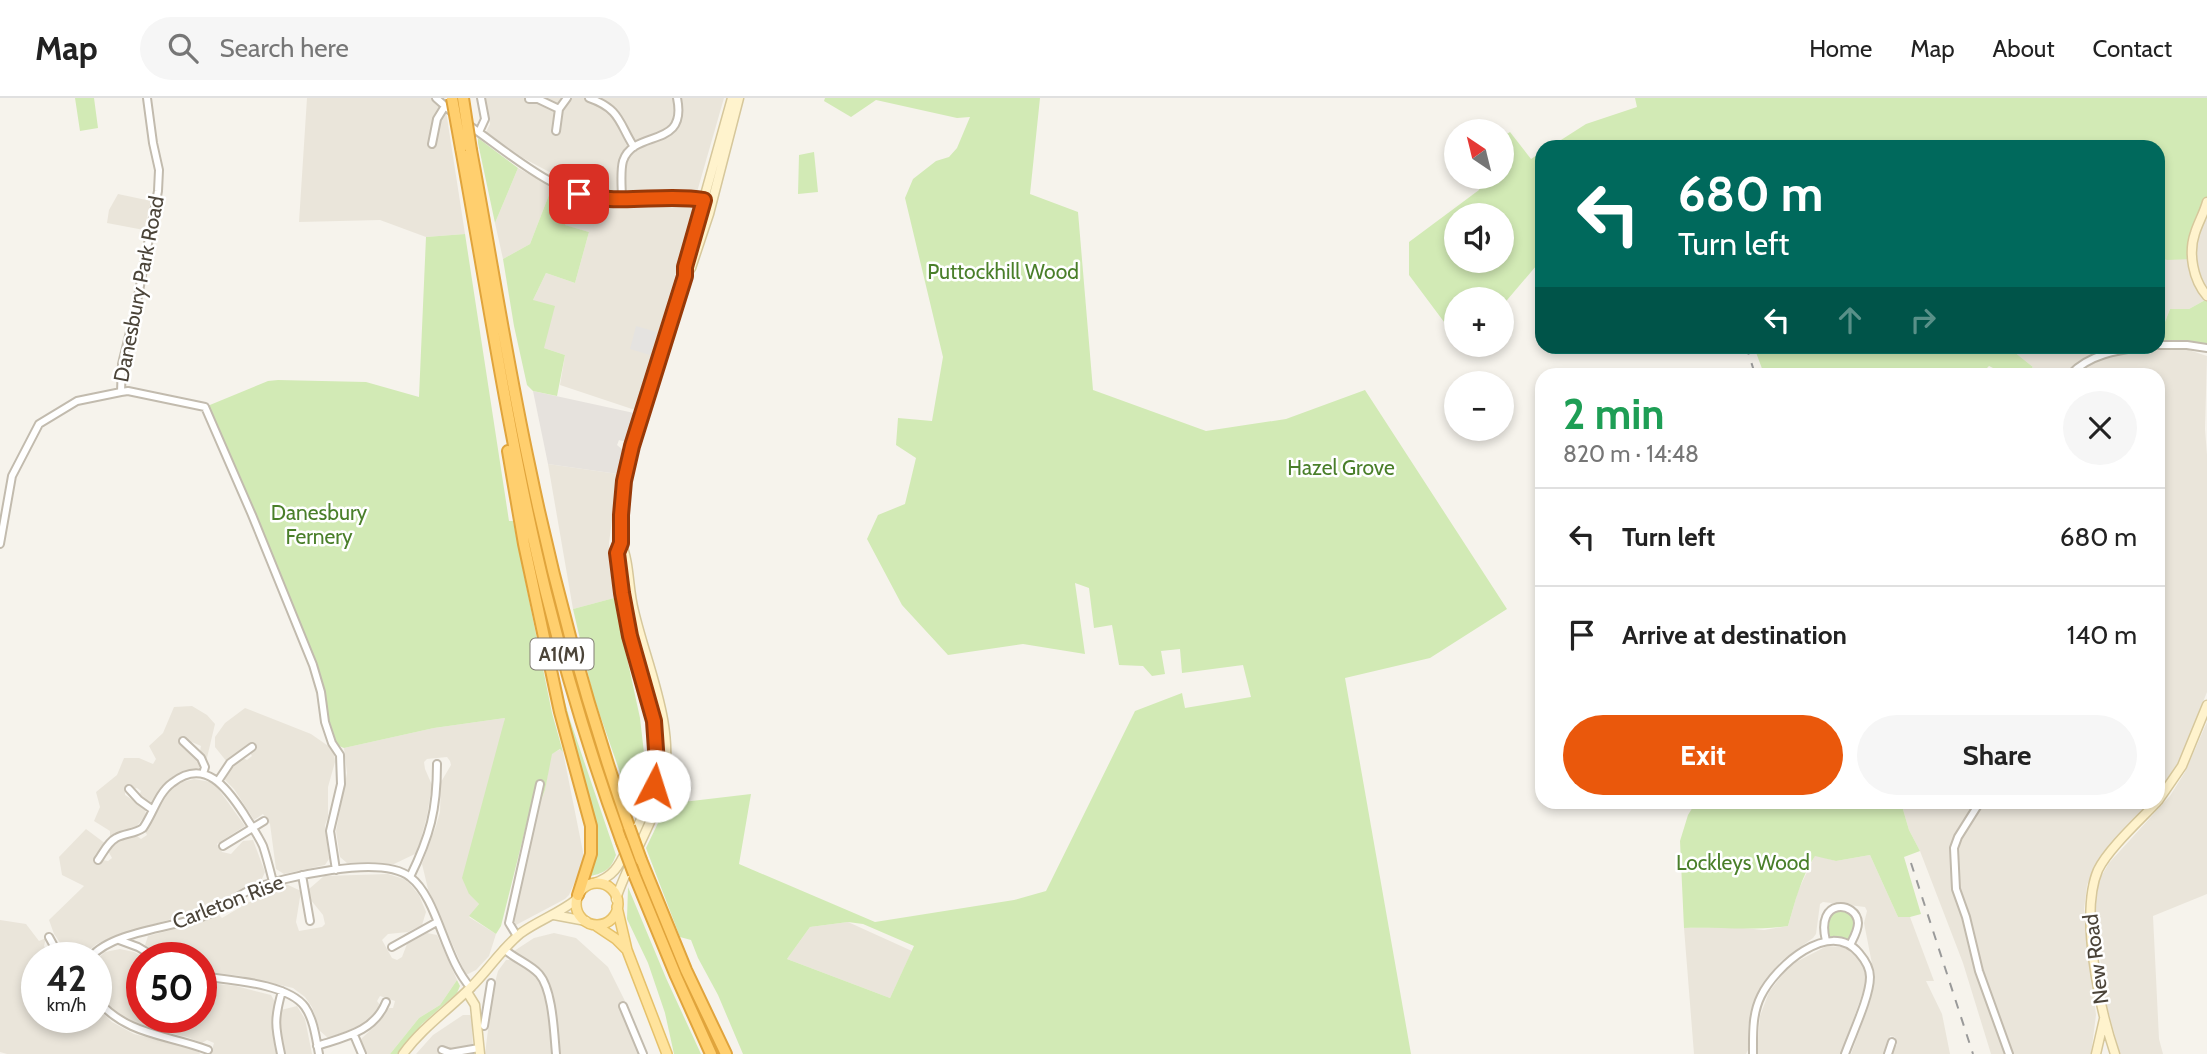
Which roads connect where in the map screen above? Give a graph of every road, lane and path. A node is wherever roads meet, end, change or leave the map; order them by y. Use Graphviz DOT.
graph roads {
  1 [pos="147,98"];
  2 [pos="436,98"];
  3 [pos="463,98"];
  4 [pos="481,98"];
  5 [pos="567,98"];
  6 [pos="589,98"];
  7 [pos="677,98"];
  8 [pos="732,98"];
  9 [pos="739,98"];
  10 [pos="529,99"];
  11 [pos="449,102"];
  12 [pos="559,109"];
  13 [pos="555,131"];
  14 [pos="480,132"];
  15 [pos="432,144"];
  16 [pos="634,148"];
  17 [pos="466,149"];
  18 [pos="622,200"];
  19 [pos="708,201"];
  20 [pos="2207,202"];
  21 [pos="2207,296"];
  22 [pos="2165,345"];
  23 [pos="2207,348"];
  24 [pos="2105,354"];
  25 [pos="2078,368"];
  26 [pos="503,381"];
  27 [pos="121,392"];
  28 [pos="621,543"];
  29 [pos="0,544"];
  30 [pos="2207,705"];
  31 [pos="183,741"];
  32 [pos="252,747"];
  33 [pos="437,764"];
  34 [pos="203,774"];
  35 [pos="218,781"];
  36 [pos="540,784"];
  37 [pos="129,789"];
  38 [pos="2165,790"];
  39 [pos="1976,809"];
  40 [pos="2150,809"];
  41 [pos="153,810"];
  42 [pos="264,821"];
  43 [pos="253,828"];
  44 [pos="223,846"];
  45 [pos="98,860"];
  46 [pos="336,870"];
  47 [pos="302,875"];
  48 [pos="410,877"];
  49 [pos="273,883"];
  50 [pos="594,883"];
  51 [pos="577,897"];
  52 [pos="617,903"];
  53 [pos="554,915"];
  54 [pos="310,921"];
  55 [pos="437,922"];
  56 [pos="590,923"];
  57 [pos="138,933"];
  58 [pos="517,936"];
  59 [pos="49,937"];
  60 [pos="119,940"];
  61 [pos="1826,941"];
  62 [pos="52,942"];
  63 [pos="138,942"];
  64 [pos="112,943"];
  65 [pos="126,943"];
  66 [pos="1850,945"];
  67 [pos="392,947"];
  68 [pos="504,949"];
  69 [pos="627,950"];
  70 [pos="217,978"];
  71 [pos="491,983"];
  72 [pos="469,990"];
  73 [pos="282,991"];
  74 [pos="386,1002"];
  75 [pos="623,1006"];
  76 [pos="112,1015"];
  77 [pos="481,1017"];
  78 [pos="2104,1019"];
  79 [pos="484,1026"];
  80 [pos="354,1035"];
  81 [pos="1892,1042"];
  82 [pos="208,1050"];
  83 [pos="318,1050"];
  84 [pos="442,1050"];
  85 [pos="479,1051"];
  86 [pos="281,1054"];
  87 [pos="362,1054"];
  88 [pos="403,1054"];
  89 [pos="556,1054"];
  90 [pos="643,1054"];
  91 [pos="667,1054"];
  92 [pos="711,1054"];
  93 [pos="726,1054"];
  94 [pos="1753,1054"];
  95 [pos="1845,1054"];
  96 [pos="1888,1054"];
  97 [pos="2009,1054"];
  98 [pos="2096,1054"];
  99 [pos="2115,1054"];
  1 -- 27 [label="street, Danesbury Park Road"];
  2 -- 11 [label="street"];
  3 -- 17 [label="highway, A1(M), bridge"];
  4 -- 14 [label="street"];
  5 -- 12 [label="street"];
  6 -- 16 [label="street"];
  7 -- 16 [label="street"];
  8 -- 19 [label="main road"];
  9 -- 19 [label="main road"];
  10 -- 12 [label="street"];
  11 -- 14 [label="street"];
  11 -- 15 [label="street"];
  11 -- 17 [label="highway, A1(M), bridge"];
  12 -- 13 [label="street"];
  14 -- 18 [label="street"];
  16 -- 18 [label="street"];
  17 -- 26 [label="highway, A1(M)"];
  17 -- 93 [label="highway, A1(M), bridge"];
  18 -- 19 [label="street"];
  19 -- 28 [label="main road"];
  20 -- 21 [label="main road"];
  22 -- 23 [label="street"];
  24 -- 25 [label="street"];
  26 -- 51 [label="highway"];
  26 -- 92 [label="highway, A1(M), bridge"];
  27 -- 29 [label="street, Danesbury Park Road"];
  27 -- 46 [label="street"];
  28 -- 50 [label="main road"];
  28 -- 52 [label="main road"];
  30 -- 38 [label="main road, New Road"];
  31 -- 34 [label="street"];
  32 -- 35 [label="street"];
  33 -- 48 [label="street"];
  34 -- 35 [label="street"];
  34 -- 41 [label="street"];
  35 -- 43 [label="street"];
  36 -- 58 [label="street"];
  37 -- 41 [label="street"];
  39 -- 97 [label="street"];
  40 -- 78 [label="main road, New Road"];
  41 -- 45 [label="street"];
  42 -- 43 [label="street"];
  43 -- 44 [label="street"];
  43 -- 49 [label="street"];
  46 -- 47 [label="street, Carleton Rise"];
  46 -- 48 [label="street, Carleton Rise"];
  47 -- 49 [label="street, Carleton Rise"];
  47 -- 54 [label="street"];
  48 -- 55 [label="street"];
  49 -- 57 [label="street, Carleton Rise"];
  50 -- 51 [label="main road"];
  50 -- 52 [label="main road"];
  51 -- 53 [label="main road"];
  51 -- 56 [label="main road"];
  52 -- 56 [label="main road"];
  52 -- 69 [label="main road"];
  53 -- 56 [label="main road"];
  53 -- 58 [label="main road"];
  55 -- 67 [label="street"];
  55 -- 72 [label="street"];
  56 -- 69 [label="main road"];
  57 -- 60 [label="street, Carleton Rise"];
  57 -- 63 [label="street"];
  58 -- 68 [label="main road"];
  59 -- 62 [label="street"];
  60 -- 64 [label="street, Carleton Rise"];
  60 -- 65 [label="street"];
  61 -- 66 [label="street"];
  61 -- 66 [label="street"];
  61 -- 94 [label="street"];
  66 -- 95 [label="street"];
  68 -- 72 [label="main road"];
  68 -- 89 [label="street"];
  69 -- 91 [label="main road"];
  70 -- 73 [label="street"];
  71 -- 77 [label="street"];
  72 -- 77 [label="main road"];
  72 -- 88 [label="main road"];
  73 -- 83 [label="street"];
  73 -- 86 [label="street"];
  74 -- 80 [label="street"];
  75 -- 90 [label="street"];
  76 -- 82 [label="street"];
  77 -- 79 [label="street"];
  77 -- 85 [label="main road"];
  78 -- 98 [label="main road"];
  78 -- 99 [label="main road, New Road"];
  80 -- 83 [label="street"];
  80 -- 87 [label="street"];
  81 -- 96 [label="street"];
  84 -- 85 [label="street"];
}
